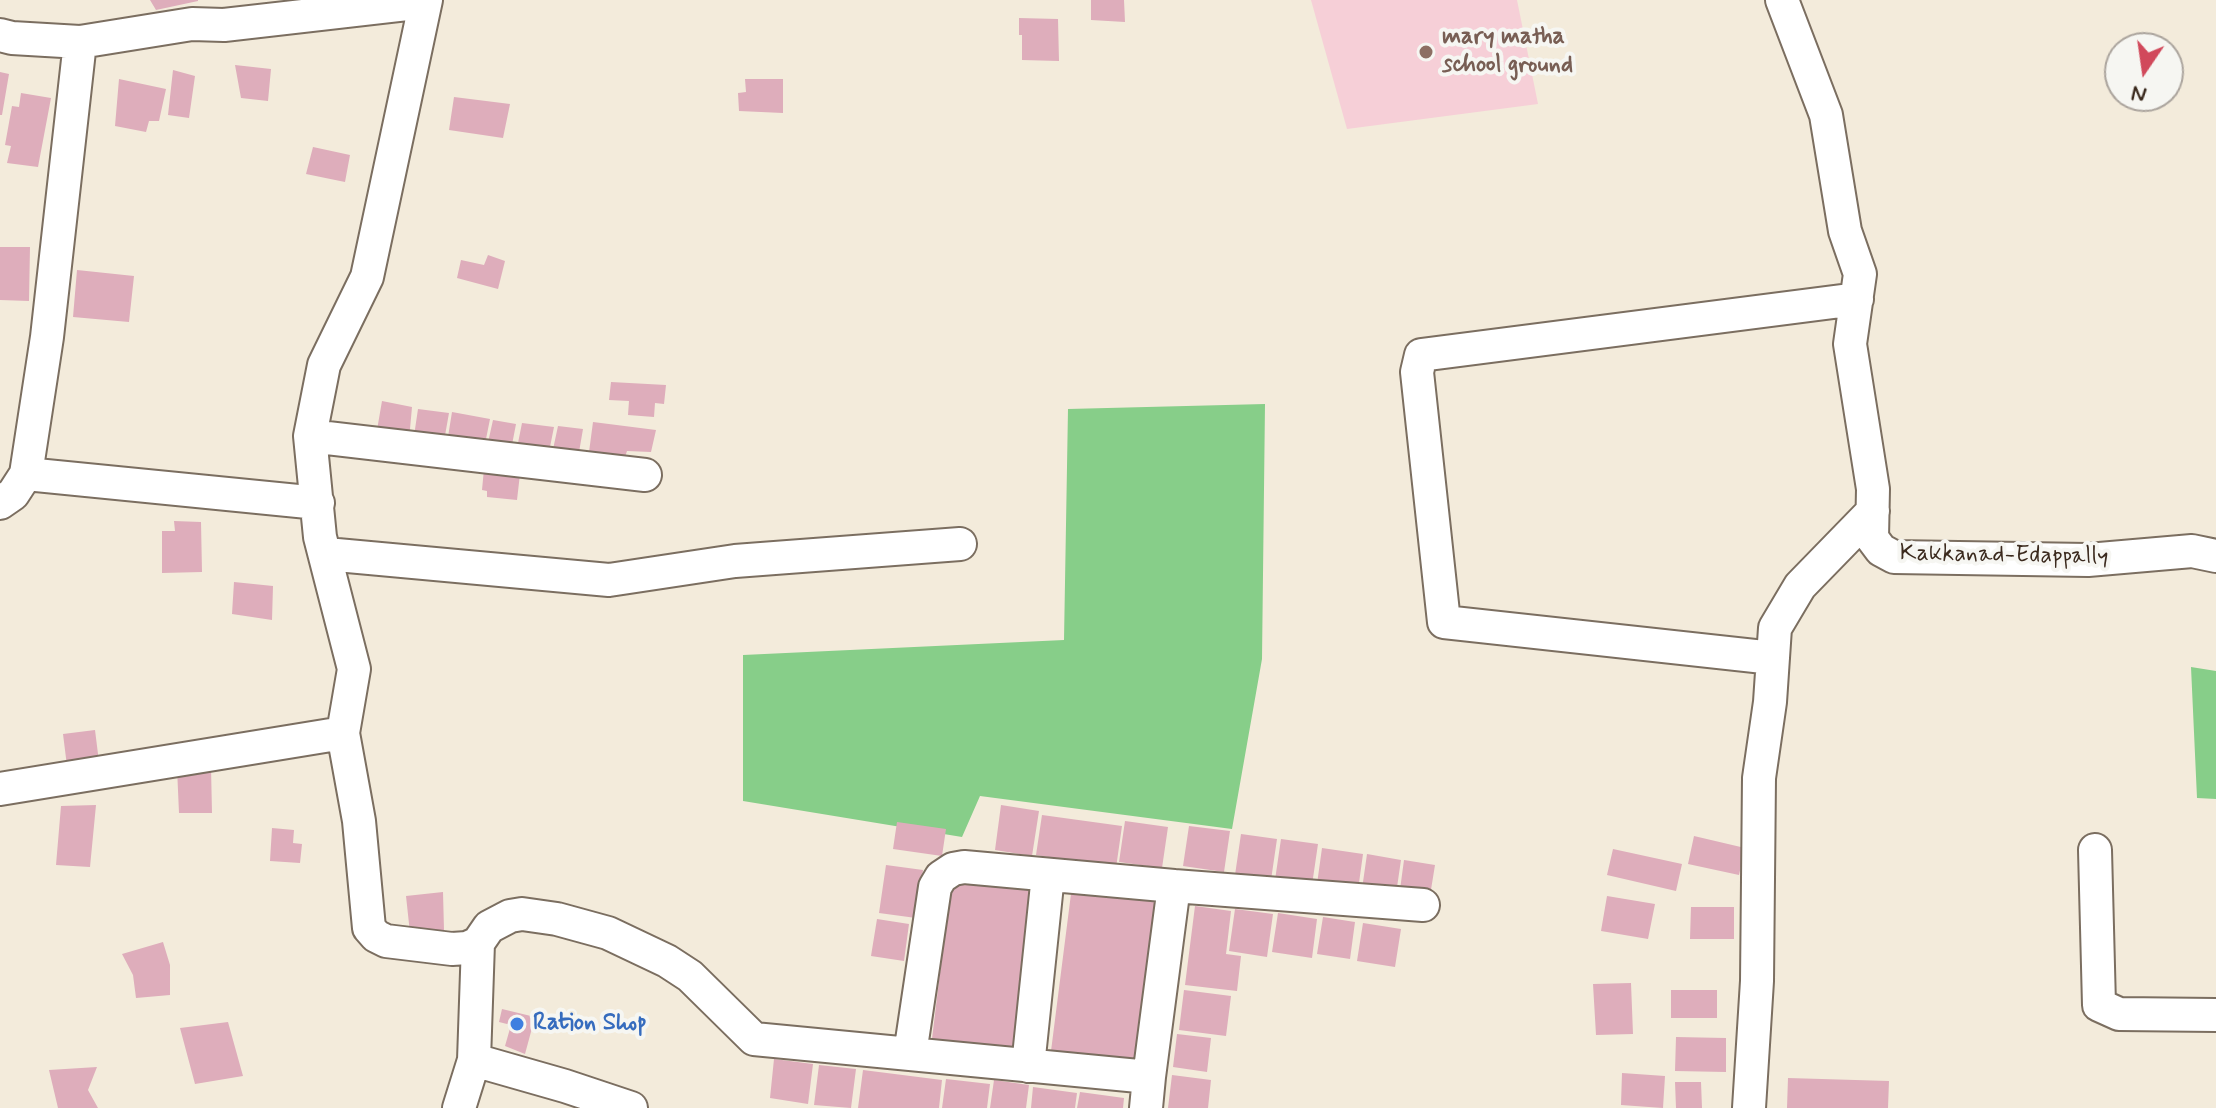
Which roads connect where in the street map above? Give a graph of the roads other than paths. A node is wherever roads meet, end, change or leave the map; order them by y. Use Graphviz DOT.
graph roads {
  1 [pos="424,0"];
  2 [pos="1782,0"];
  3 [pos="0,35"];
  4 [pos="80,42"];
  5 [pos="1857,299"];
  6 [pos="310,436"];
  7 [pos="26,474"];
  8 [pos="645,475"];
  9 [pos="0,503"];
  10 [pos="318,503"];
  11 [pos="1873,511"];
  12 [pos="960,544"];
  13 [pos="326,554"];
  14 [pos="2216,556"];
  15 [pos="1773,658"];
  16 [pos="343,733"];
  17 [pos="0,789"];
  18 [pos="2095,850"];
  19 [pos="1048,875"];
  20 [pos="1174,886"];
  21 [pos="1423,905"];
  22 [pos="478,943"];
  23 [pos="2216,1015"];
  24 [pos="910,1054"];
  25 [pos="474,1060"];
  26 [pos="1028,1066"];
  27 [pos="1147,1093"];
  28 [pos="459,1108"];
  29 [pos="631,1108"];
  30 [pos="1749,1108"];
  1 -- 4 [label="street"];
  1 -- 6 [label="street"];
  2 -- 5 [label="street, Kakkanad-Edappally"];
  3 -- 4 [label="street"];
  4 -- 7 [label="street"];
  5 -- 11 [label="street, Kakkanad-Edappally"];
  5 -- 15 [label="street"];
  6 -- 8 [label="street"];
  6 -- 10 [label="street"];
  7 -- 9 [label="street"];
  7 -- 10 [label="street"];
  10 -- 13 [label="street"];
  11 -- 14 [label="street, Kakkanad-Edappally"];
  11 -- 15 [label="street"];
  12 -- 13 [label="street"];
  13 -- 16 [label="street"];
  15 -- 30 [label="street"];
  16 -- 17 [label="street"];
  16 -- 22 [label="street"];
  18 -- 23 [label="street"];
  19 -- 20 [label="street"];
  19 -- 24 [label="street"];
  19 -- 26 [label="street"];
  20 -- 21 [label="street"];
  20 -- 27 [label="street"];
  22 -- 24 [label="street"];
  22 -- 25 [label="street"];
  24 -- 26 [label="street"];
  25 -- 28 [label="street"];
  25 -- 29 [label="street"];
  26 -- 27 [label="street"];
}
